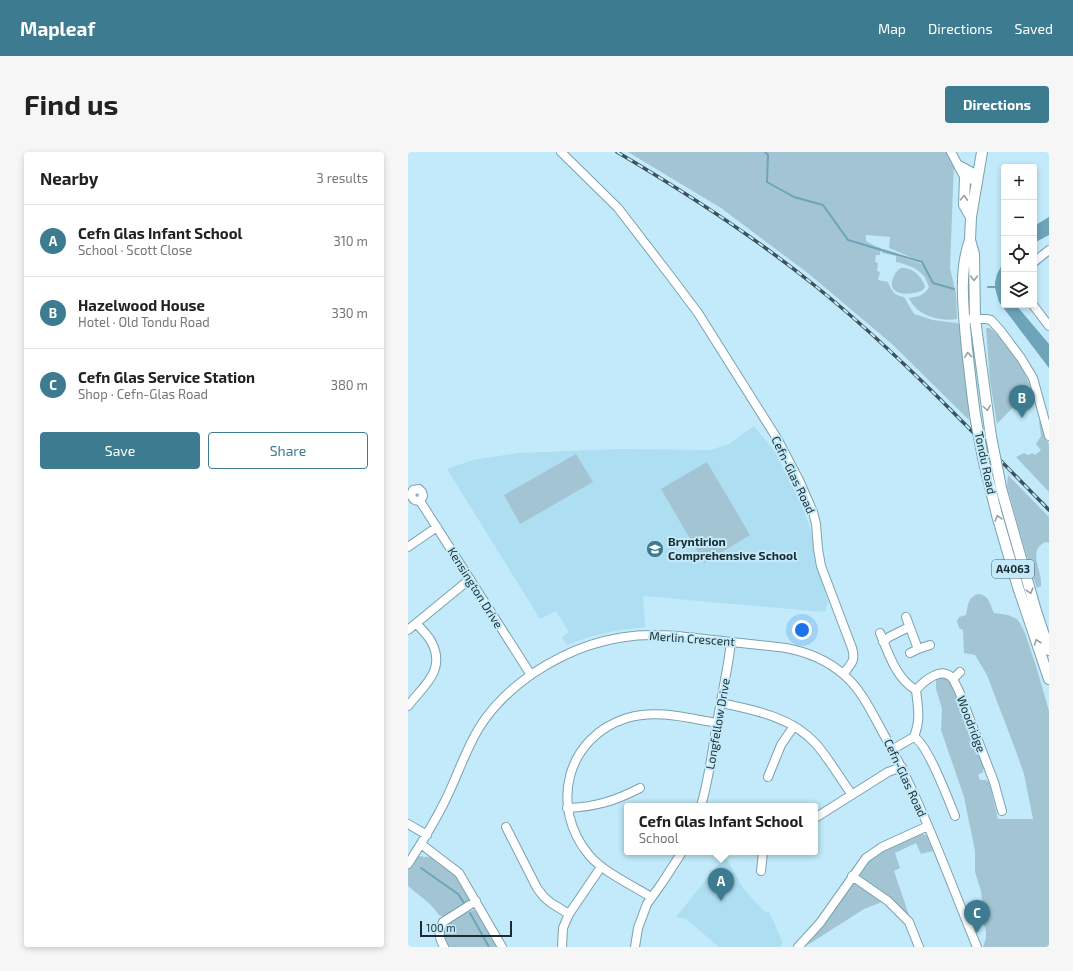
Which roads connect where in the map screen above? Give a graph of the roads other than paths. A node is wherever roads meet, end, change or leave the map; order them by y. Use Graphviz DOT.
graph roads {
  1 [pos="561,152"];
  2 [pos="951,152"];
  3 [pos="981,157"];
  4 [pos="963,170"];
  5 [pos="977,181"];
  6 [pos="970,217"];
  7 [pos="970,240"];
  8 [pos="1049,250"];
  9 [pos="1037,260"];
  10 [pos="1035,308"];
  11 [pos="975,319"];
  12 [pos="964,320"];
  13 [pos="1049,326"];
  14 [pos="1049,436"];
  15 [pos="420,501"];
  16 [pos="437,527"];
  17 [pos="408,547"];
  18 [pos="470,579"];
  19 [pos="906,617"];
  20 [pos="416,623"];
  21 [pos="909,627"];
  22 [pos="408,630"];
  23 [pos="880,633"];
  24 [pos="731,642"];
  25 [pos="884,642"];
  26 [pos="930,644"];
  27 [pos="918,650"];
  28 [pos="1049,650"];
  29 [pos="910,653"];
  30 [pos="1047,663"];
  31 [pos="960,672"];
  32 [pos="843,674"];
  33 [pos="531,676"];
  34 [pos="953,679"];
  35 [pos="1049,679"];
  36 [pos="916,690"];
  37 [pos="721,702"];
  38 [pos="408,706"];
  39 [pos="717,723"];
  40 [pos="794,726"];
  41 [pos="914,737"];
  42 [pos="893,749"];
  43 [pos="902,767"];
  44 [pos="768,777"];
  45 [pos="640,788"];
  46 [pos="852,795"];
  47 [pos="702,803"];
  48 [pos="567,808"];
  49 [pos="1002,811"];
  50 [pos="818,816"];
  51 [pos="955,816"];
  52 [pos="408,824"];
  53 [pos="928,826"];
  54 [pos="506,827"];
  55 [pos="427,835"];
  56 [pos="421,844"];
  57 [pos="680,855"];
  58 [pos="763,855"];
  59 [pos="408,864"];
  60 [pos="601,867"];
  61 [pos="761,870"];
  62 [pos="852,876"];
  63 [pos="651,897"];
  64 [pos="476,901"];
  65 [pos="568,914"];
  66 [pos="444,947"];
  67 [pos="502,947"];
  68 [pos="562,947"];
  69 [pos="635,947"];
  70 [pos="798,947"];
  71 [pos="919,947"];
  72 [pos="977,947"];
  1 -- 32 [label="street, Cefn-Glas Road"];
  2 -- 4 [label="street"];
  3 -- 4 [label="street"];
  3 -- 5 [label="main road, A4063"];
  4 -- 5 [label="street"];
  6 -- 4 [label="main road, one-way"];
  5 -- 6 [label="main road, Tondu Road / A4063"];
  6 -- 7 [label="main road, Tondu Road / A4063"];
  7 -- 11 [label="main road, Tondu Road / A4063, one-way"];
  7 -- 12 [label="main road, Tondu Road / A4063"];
  8 -- 9 [label="street"];
  10 -- 13 [label="street"];
  11 -- 12 [label="street"];
  11 -- 14 [label="street"];
  11 -- 28 [label="main road, Tondu Road / A4063, one-way, bridge"];
  30 -- 12 [label="main road, Tondu Road / A4063, one-way, bridge"];
  15 -- 16 [label="street, Kensington Drive"];
  16 -- 17 [label="street"];
  16 -- 18 [label="street, Kensington Drive"];
  18 -- 20 [label="street"];
  18 -- 33 [label="street, Kensington Drive"];
  19 -- 21 [label="street"];
  20 -- 22 [label="street"];
  20 -- 38 [label="street"];
  21 -- 25 [label="street"];
  21 -- 27 [label="street"];
  23 -- 25 [label="street"];
  24 -- 32 [label="street, Merlin Crescent"];
  24 -- 33 [label="street, Merlin Crescent"];
  24 -- 37 [label="street, Longfellow Drive"];
  25 -- 36 [label="street"];
  26 -- 27 [label="street"];
  27 -- 29 [label="street"];
  30 -- 35 [label="main road, Tondu Road / A4063"];
  31 -- 34 [label="street"];
  32 -- 42 [label="street, Cefn-Glas Road"];
  33 -- 55 [label="street, Merlin Crescent"];
  34 -- 36 [label="street"];
  34 -- 49 [label="street, Woodridge"];
  36 -- 41 [label="street"];
  37 -- 39 [label="street, Longfellow Drive"];
  37 -- 40 [label="street"];
  39 -- 47 [label="street, Longfellow Drive"];
  39 -- 48 [label="street"];
  40 -- 44 [label="street"];
  40 -- 46 [label="street"];
  41 -- 42 [label="street"];
  41 -- 51 [label="street"];
  42 -- 43 [label="street, Cefn-Glas Road"];
  43 -- 46 [label="street"];
  43 -- 53 [label="street, Cefn-Glas Road"];
  45 -- 48 [label="street"];
  46 -- 50 [label="street"];
  48 -- 60 [label="street"];
  52 -- 55 [label="street"];
  53 -- 62 [label="street"];
  53 -- 72 [label="street, Cefn-Glas Road"];
  54 -- 65 [label="street"];
  55 -- 56 [label="street, Merlin Crescent"];
  56 -- 59 [label="street, Merlin Crescent"];
  56 -- 64 [label="street"];
  57 -- 63 [label="street"];
  58 -- 61 [label="street"];
  60 -- 63 [label="street"];
  60 -- 65 [label="street"];
  62 -- 70 [label="street"];
  62 -- 71 [label="street"];
  63 -- 69 [label="street"];
  64 -- 66 [label="street"];
  64 -- 67 [label="street"];
  65 -- 68 [label="street"];
}
